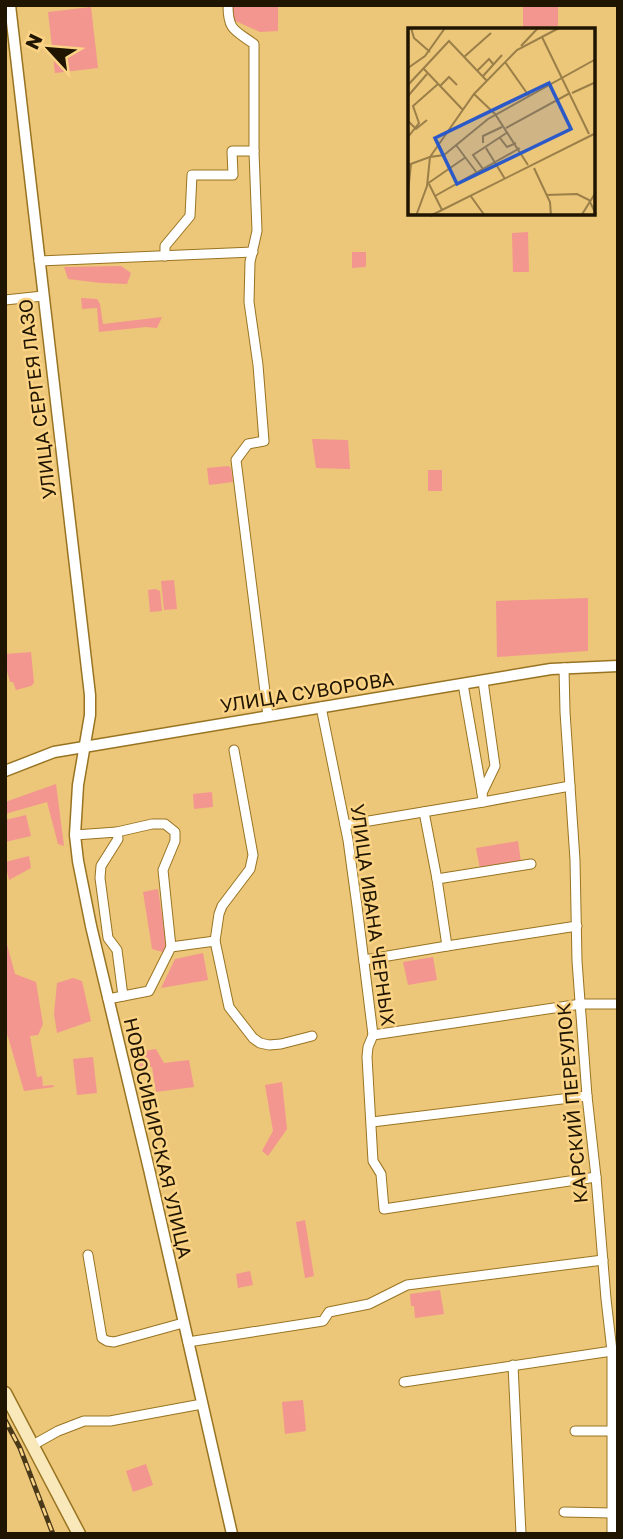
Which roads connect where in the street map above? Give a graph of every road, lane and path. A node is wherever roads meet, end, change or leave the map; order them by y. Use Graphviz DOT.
graph roads {
  1 [pos="10,5"];
  2 [pos="228,5"];
  3 [pos="254,150"];
  4 [pos="253,251"];
  5 [pos="165,256"];
  6 [pos="39,261"];
  7 [pos="43,296"];
  8 [pos="5,300"];
  9 [pos="618,666"];
  10 [pos="564,668"];
  11 [pos="483,681"];
  12 [pos="463,684"];
  13 [pos="321,707"];
  14 [pos="268,716"];
  15 [pos="85,747"];
  16 [pos="234,750"];
  17 [pos="5,771"];
  18 [pos="570,786"];
  19 [pos="482,797"];
  20 [pos="424,812"];
  21 [pos="345,825"];
  22 [pos="117,832"];
  23 [pos="75,835"];
  24 [pos="531,864"];
  25 [pos="437,879"];
  26 [pos="577,926"];
  27 [pos="215,941"];
  28 [pos="447,946"];
  29 [pos="171,947"];
  30 [pos="364,960"];
  31 [pos="123,996"];
  32 [pos="108,999"];
  33 [pos="581,1004"];
  34 [pos="618,1004"];
  35 [pos="373,1035"];
  36 [pos="312,1036"];
  37 [pos="587,1096"];
  38 [pos="372,1122"];
  39 [pos="596,1177"];
  40 [pos="88,1255"];
  41 [pos="603,1260"];
  42 [pos="183,1323"];
  43 [pos="188,1342"];
  44 [pos="612,1351"];
  45 [pos="513,1365"];
  46 [pos="404,1382"];
  47 [pos="5,1393"];
  48 [pos="202,1404"];
  49 [pos="575,1431"];
  50 [pos="613,1432"];
  51 [pos="33,1446"];
  52 [pos="564,1511"];
  53 [pos="612,1514"];
  54 [pos="79,1534"];
  55 [pos="232,1534"];
  56 [pos="521,1534"];
  57 [pos="612,1534"];
  1 -- 6 [label="street, УЛИЦА СЕРГЕЯ ЛАЗО"];
  2 -- 3 [label="street"];
  3 -- 4 [label="street"];
  3 -- 5 [label="street"];
  4 -- 5 [label="street"];
  4 -- 14 [label="street"];
  5 -- 6 [label="street"];
  6 -- 7 [label="street, УЛИЦА СЕРГЕЯ ЛАЗО"];
  7 -- 8 [label="street"];
  7 -- 15 [label="street, УЛИЦА СЕРГЕЯ ЛАЗО"];
  9 -- 10 [label="street, УЛИЦА СУВОРОВА"];
  10 -- 11 [label="street, УЛИЦА СУВОРОВА"];
  10 -- 18 [label="street, КАРСКИЙ ПЕРЕУЛОК"];
  11 -- 12 [label="street, УЛИЦА СУВОРОВА"];
  11 -- 19 [label="street"];
  12 -- 13 [label="street, УЛИЦА СУВОРОВА"];
  12 -- 19 [label="street"];
  13 -- 14 [label="street, УЛИЦА СУВОРОВА"];
  13 -- 21 [label="street, УЛИЦА ИВАНА ЧЕРНЫХ"];
  14 -- 15 [label="street, УЛИЦА СУВОРОВА"];
  15 -- 17 [label="street, УЛИЦА СУВОРОВА"];
  15 -- 23 [label="street, НОВОСИБИРСКАЯ УЛИЦА"];
  16 -- 27 [label="street"];
  18 -- 19 [label="street"];
  18 -- 26 [label="street, КАРСКИЙ ПЕРЕУЛОК"];
  19 -- 20 [label="street"];
  20 -- 21 [label="street"];
  20 -- 25 [label="street"];
  21 -- 30 [label="street, УЛИЦА ИВАНА ЧЕРНЫХ"];
  22 -- 23 [label="street"];
  22 -- 29 [label="street"];
  22 -- 31 [label="street"];
  23 -- 32 [label="street, НОВОСИБИРСКАЯ УЛИЦА"];
  24 -- 25 [label="street"];
  25 -- 28 [label="street"];
  26 -- 28 [label="street"];
  26 -- 33 [label="street, КАРСКИЙ ПЕРЕУЛОК"];
  27 -- 29 [label="street"];
  27 -- 36 [label="street"];
  28 -- 30 [label="street"];
  29 -- 31 [label="street"];
  30 -- 35 [label="street, УЛИЦА ИВАНА ЧЕРНЫХ"];
  31 -- 32 [label="street"];
  32 -- 42 [label="street, НОВОСИБИРСКАЯ УЛИЦА"];
  33 -- 34 [label="street"];
  33 -- 35 [label="street"];
  33 -- 37 [label="street, КАРСКИЙ ПЕРЕУЛОК"];
  35 -- 38 [label="street, УЛИЦА ИВАНА ЧЕРНЫХ"];
  37 -- 38 [label="street"];
  37 -- 39 [label="street, КАРСКИЙ ПЕРЕУЛОК"];
  38 -- 39 [label="street, УЛИЦА ИВАНА ЧЕРНЫХ"];
  39 -- 41 [label="street, КАРСКИЙ ПЕРЕУЛОК"];
  40 -- 42 [label="street"];
  41 -- 43 [label="street"];
  41 -- 44 [label="street, КАРСКИЙ ПЕРЕУЛОК"];
  42 -- 43 [label="street, НОВОСИБИРСКАЯ УЛИЦА"];
  43 -- 48 [label="street, НОВОСИБИРСКАЯ УЛИЦА"];
  44 -- 45 [label="street"];
  44 -- 50 [label="street, КАРСКИЙ ПЕРЕУЛОК"];
  45 -- 46 [label="street"];
  45 -- 56 [label="street"];
  47 -- 51 [label="main road"];
  48 -- 51 [label="street"];
  48 -- 55 [label="street, НОВОСИБИРСКАЯ УЛИЦА"];
  49 -- 50 [label="street"];
  50 -- 53 [label="street, КАРСКИЙ ПЕРЕУЛОК"];
  51 -- 54 [label="main road"];
  52 -- 53 [label="street"];
  53 -- 57 [label="street, КАРСКИЙ ПЕРЕУЛОК"];
}
